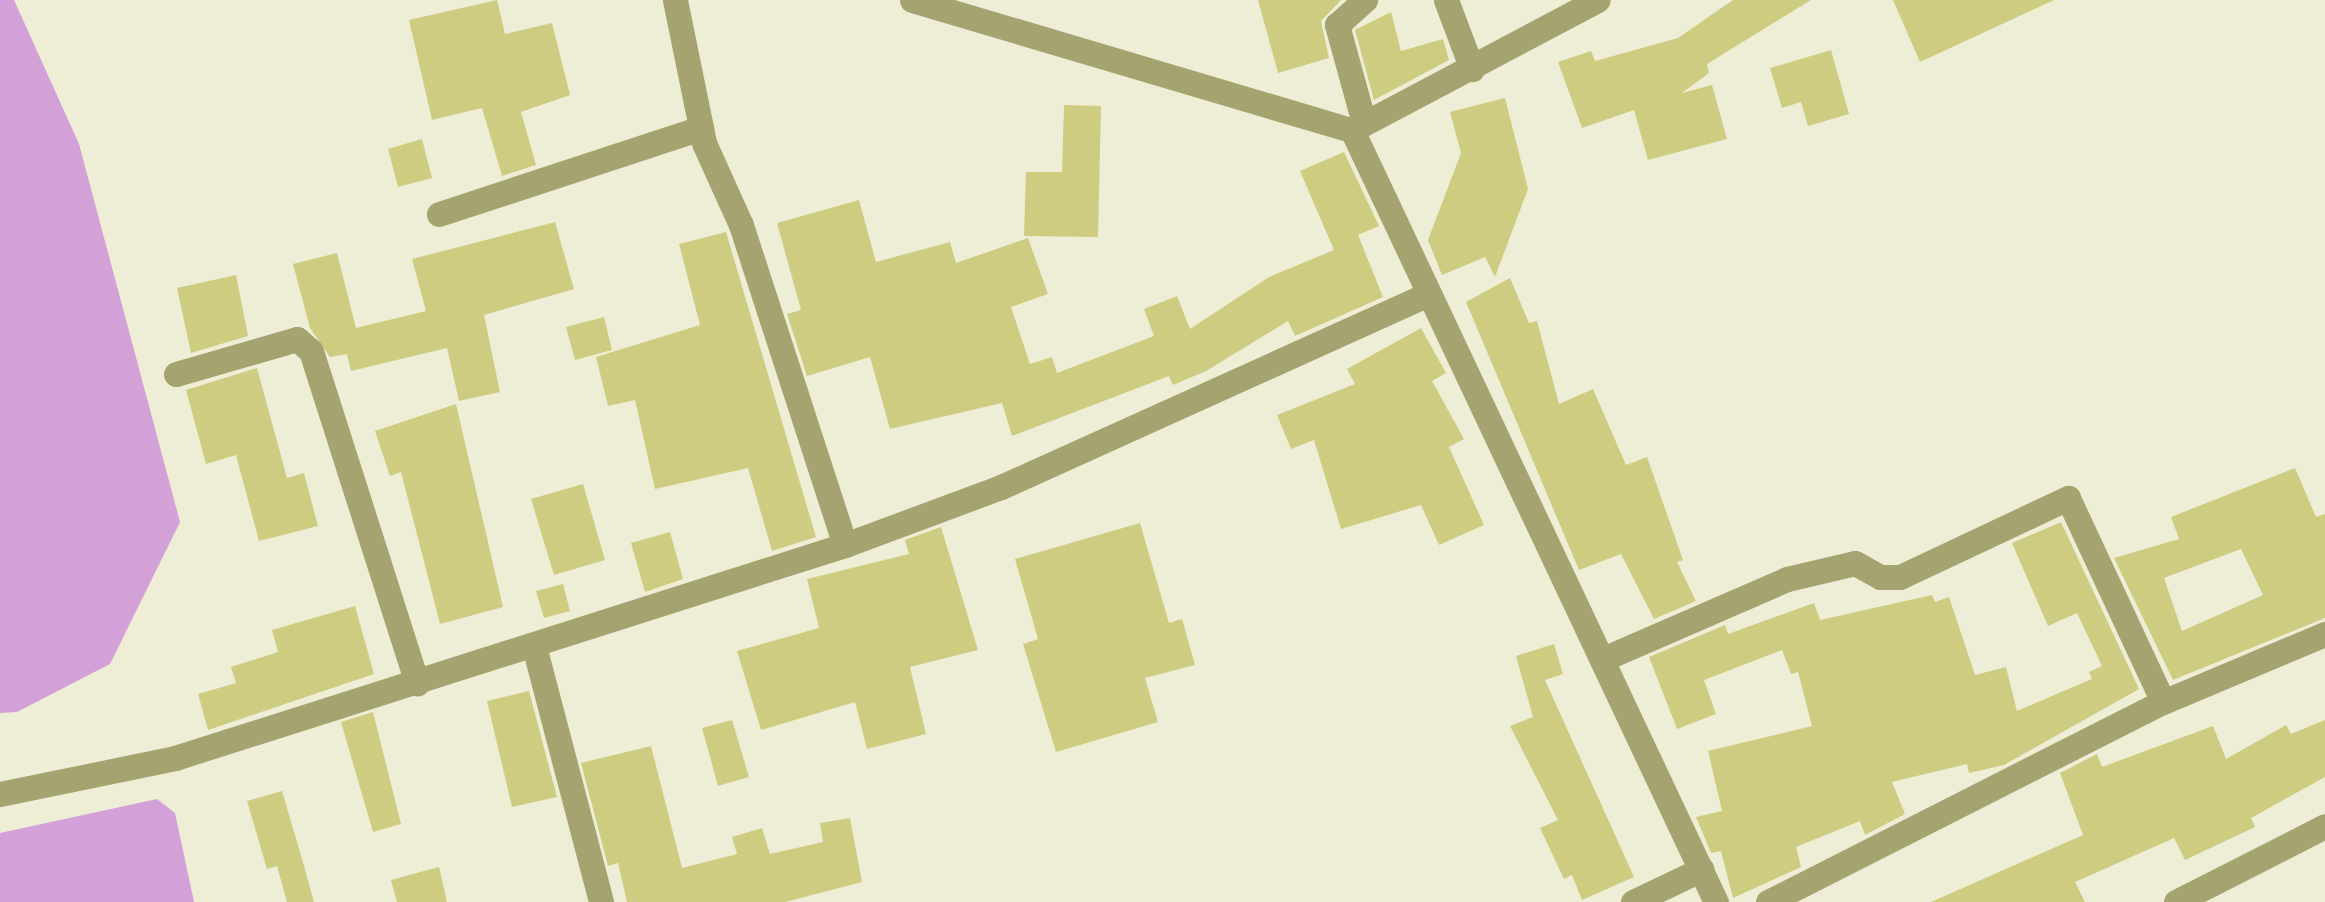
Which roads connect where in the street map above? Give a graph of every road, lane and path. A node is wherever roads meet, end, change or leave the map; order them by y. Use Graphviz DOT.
graph roads {
  1 [pos="675,0"];
  2 [pos="912,0"];
  3 [pos="1365,0"];
  4 [pos="1446,0"];
  5 [pos="1598,0"];
  6 [pos="948,7"];
  7 [pos="1472,70"];
  8 [pos="1358,127"];
  9 [pos="701,128"];
  10 [pos="439,214"];
  11 [pos="1425,296"];
  12 [pos="176,374"];
  13 [pos="845,545"];
  14 [pos="2325,634"];
  15 [pos="534,646"];
  16 [pos="1603,659"];
  17 [pos="417,682"];
  18 [pos="2163,702"];
  19 [pos="0,794"];
  20 [pos="2325,826"];
  21 [pos="1702,870"];
  22 [pos="600,902"];
  23 [pos="1634,902"];
  24 [pos="1716,902"];
  25 [pos="1768,902"];
  26 [pos="2176,902"];
  1 -- 9 [label="street"];
  2 -- 6 [label="street"];
  3 -- 8 [label="street"];
  4 -- 7 [label="street"];
  5 -- 7 [label="street"];
  6 -- 8 [label="street"];
  7 -- 8 [label="street"];
  8 -- 11 [label="street"];
  9 -- 10 [label="street"];
  9 -- 13 [label="street"];
  11 -- 13 [label="street"];
  11 -- 16 [label="street"];
  12 -- 17 [label="street"];
  13 -- 15 [label="street"];
  14 -- 18 [label="street"];
  15 -- 17 [label="street"];
  15 -- 22 [label="street"];
  16 -- 18 [label="street"];
  16 -- 21 [label="street"];
  17 -- 19 [label="street"];
  18 -- 25 [label="street"];
  20 -- 26 [label="street"];
  21 -- 23 [label="street"];
  21 -- 24 [label="street"];
}
